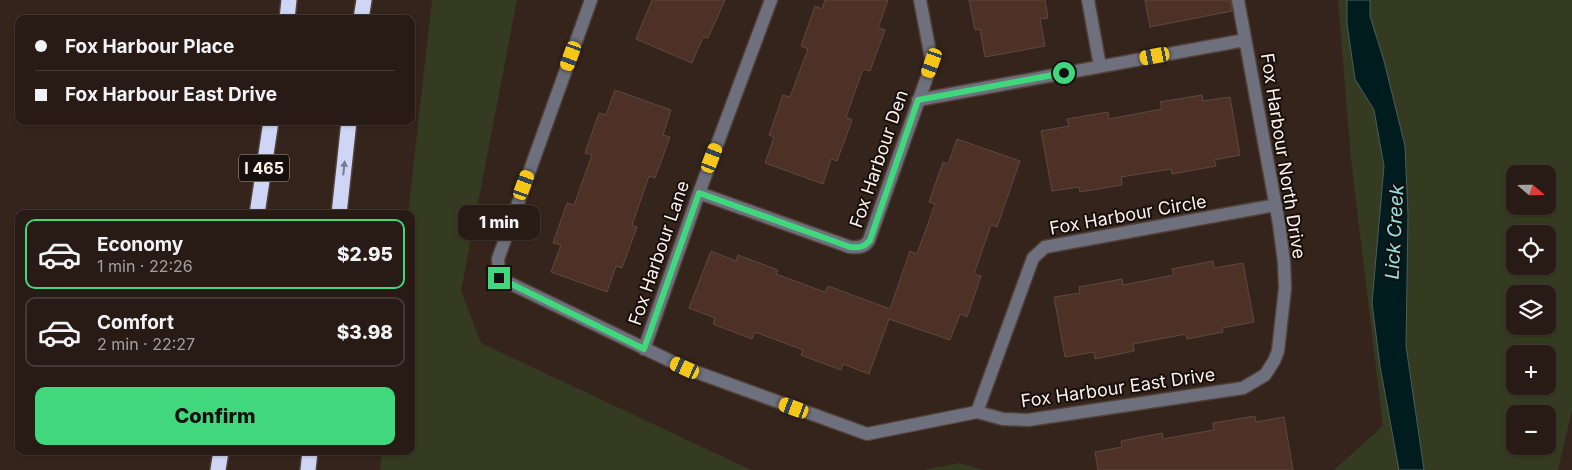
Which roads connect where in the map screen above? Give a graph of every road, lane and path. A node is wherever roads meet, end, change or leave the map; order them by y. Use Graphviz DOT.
graph roads {
  1 [pos="289,0"];
  2 [pos="364,0"];
  3 [pos="591,0"];
  4 [pos="771,0"];
  5 [pos="920,0"];
  6 [pos="1088,0"];
  7 [pos="1238,0"];
  8 [pos="287,15"];
  9 [pos="362,15"];
  10 [pos="1245,40"];
  11 [pos="1100,66"];
  12 [pos="918,100"];
  13 [pos="270,125"];
  14 [pos="349,125"];
  15 [pos="699,193"];
  16 [pos="1276,206"];
  17 [pos="258,210"];
  18 [pos="339,210"];
  19 [pos="644,349"];
  20 [pos="1264,375"];
  21 [pos="977,412"];
  22 [pos="220,455"];
  23 [pos="310,455"];
  24 [pos="218,470"];
  25 [pos="308,470"];
  1 -- 8 [label="highway"];
  2 -- 9 [label="highway"];
  3 -- 19 [label="street, Fox Harbour East Drive"];
  4 -- 15 [label="street, Fox Harbour Lane"];
  5 -- 12 [label="street, Fox Harbour Den"];
  6 -- 11 [label="street"];
  7 -- 10 [label="street, Fox Harbour North Drive"];
  10 -- 11 [label="street"];
  10 -- 16 [label="street, Fox Harbour North Drive"];
  11 -- 12 [label="street"];
  12 -- 15 [label="street, Fox Harbour Den"];
  13 -- 17 [label="highway, I 465"];
  18 -- 14 [label="highway, one-way"];
  15 -- 19 [label="street, Fox Harbour Lane"];
  16 -- 20 [label="street, Fox Harbour North Drive"];
  16 -- 21 [label="street, Fox Harbour Circle"];
  19 -- 21 [label="street, Fox Harbour East Drive"];
  20 -- 21 [label="street, Fox Harbour East Drive"];
  22 -- 24 [label="highway"];
  23 -- 25 [label="highway"];
}
